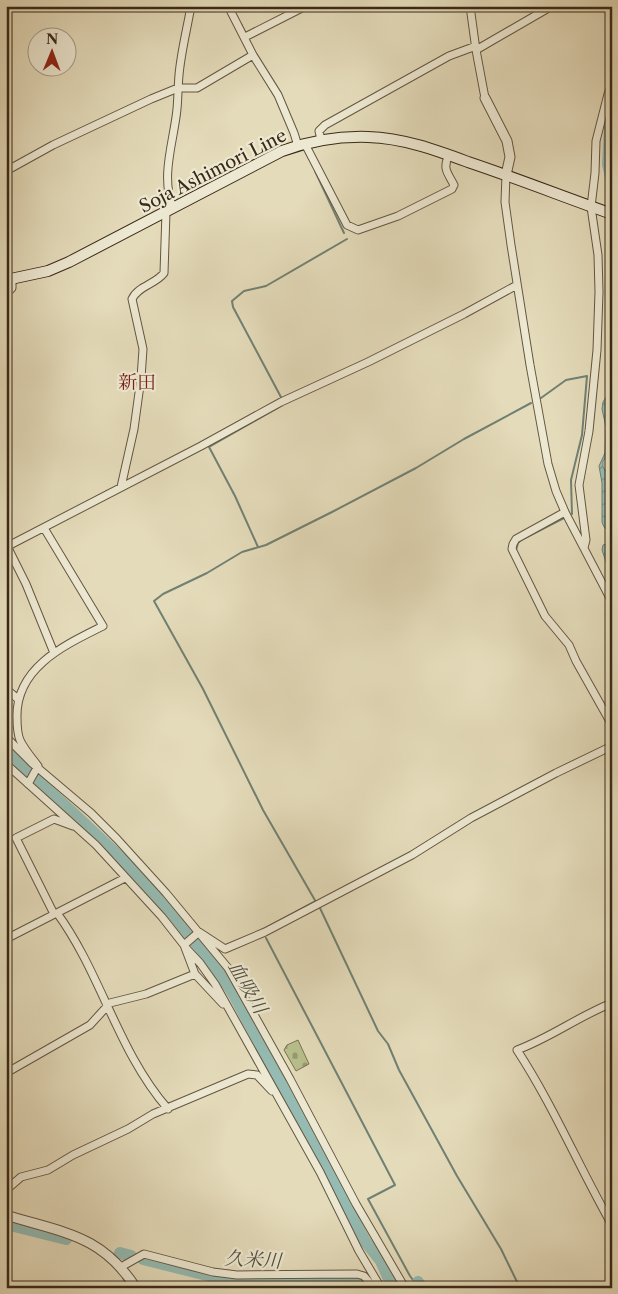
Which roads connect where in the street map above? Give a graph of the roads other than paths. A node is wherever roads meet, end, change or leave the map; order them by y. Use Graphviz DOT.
graph roads {
  1 [pos="191,6"];
  2 [pos="228,6"];
  3 [pos="306,6"];
  4 [pos="470,6"];
  5 [pos="552,6"];
  6 [pos="246,36"];
  7 [pos="476,48"];
  8 [pos="253,55"];
  9 [pos="612,84"];
  10 [pos="178,88"];
  11 [pos="485,98"];
  12 [pos="321,140"];
  13 [pos="302,145"];
  14 [pos="449,155"];
  15 [pos="6,171"];
  16 [pos="506,175"];
  17 [pos="594,208"];
  18 [pos="169,210"];
  19 [pos="612,214"];
  20 [pos="9,280"];
  21 [pos="516,285"];
  22 [pos="6,294"];
  23 [pos="121,487"];
  24 [pos="565,512"];
  25 [pos="44,528"];
  26 [pos="7,547"];
  27 [pos="584,548"];
  28 [pos="612,602"];
  29 [pos="54,653"];
  30 [pos="6,689"];
  31 [pos="18,699"];
  32 [pos="612,725"];
  33 [pos="6,737"];
  34 [pos="612,746"];
  35 [pos="6,764"];
  36 [pos="37,767"];
  37 [pos="6,769"];
  38 [pos="15,772"];
  39 [pos="29,782"];
  40 [pos="78,828"];
  41 [pos="125,878"];
  42 [pos="55,913"];
  43 [pos="198,934"];
  44 [pos="6,939"];
  45 [pos="185,945"];
  46 [pos="195,974"];
  47 [pos="612,1003"];
  48 [pos="106,1005"];
  49 [pos="228,1008"];
  50 [pos="6,1073"];
  51 [pos="280,1098"];
  52 [pos="168,1108"];
  53 [pos="6,1190"];
  54 [pos="6,1215"];
  55 [pos="612,1225"];
  56 [pos="121,1267"];
  57 [pos="136,1288"];
  58 [pos="374,1288"];
  59 [pos="380,1288"];
  60 [pos="405,1288"];
  1 -- 10 [label="street"];
  2 -- 6 [label="street"];
  3 -- 6 [label="street"];
  4 -- 7 [label="street"];
  5 -- 7 [label="street"];
  6 -- 8 [label="street"];
  7 -- 11 [label="street"];
  7 -- 12 [label="street"];
  8 -- 10 [label="street"];
  8 -- 13 [label="street"];
  9 -- 17 [label="street"];
  10 -- 15 [label="street"];
  10 -- 18 [label="street"];
  11 -- 16 [label="street"];
  12 -- 13 [label="main road, Soja Ashimori Line"];
  12 -- 14 [label="main road, Soja Ashimori Line"];
  13 -- 14 [label="street"];
  13 -- 18 [label="main road, Soja Ashimori Line"];
  14 -- 16 [label="main road, Soja Ashimori Line"];
  16 -- 17 [label="main road, Soja Ashimori Line"];
  16 -- 21 [label="street"];
  17 -- 19 [label="main road, Soja Ashimori Line"];
  17 -- 27 [label="street"];
  18 -- 20 [label="main road, Soja Ashimori Line"];
  18 -- 23 [label="street"];
  20 -- 22 [label="street"];
  21 -- 23 [label="street"];
  21 -- 24 [label="street"];
  23 -- 25 [label="street"];
  24 -- 27 [label="street"];
  24 -- 32 [label="street"];
  25 -- 26 [label="street"];
  25 -- 29 [label="street"];
  26 -- 29 [label="street"];
  27 -- 28 [label="street"];
  29 -- 31 [label="street"];
  30 -- 31 [label="street"];
  31 -- 36 [label="street"];
  33 -- 36 [label="street"];
  34 -- 43 [label="street"];
  35 -- 38 [label="street"];
  36 -- 39 [label="street"];
  36 -- 43 [label="street"];
  37 -- 38 [label="street"];
  38 -- 39 [label="street"];
  39 -- 40 [label="street"];
  40 -- 41 [label="street"];
  40 -- 42 [label="street"];
  41 -- 42 [label="street"];
  41 -- 45 [label="street"];
  42 -- 44 [label="street"];
  42 -- 48 [label="street"];
  43 -- 45 [label="street"];
  43 -- 60 [label="street"];
  45 -- 46 [label="street"];
  45 -- 49 [label="street"];
  46 -- 48 [label="street"];
  46 -- 49 [label="street"];
  47 -- 55 [label="street"];
  48 -- 50 [label="street"];
  48 -- 52 [label="street"];
  49 -- 51 [label="street"];
  51 -- 52 [label="street"];
  51 -- 59 [label="street"];
  52 -- 53 [label="street"];
  54 -- 56 [label="street"];
  56 -- 57 [label="street"];
  56 -- 58 [label="street"];
}
